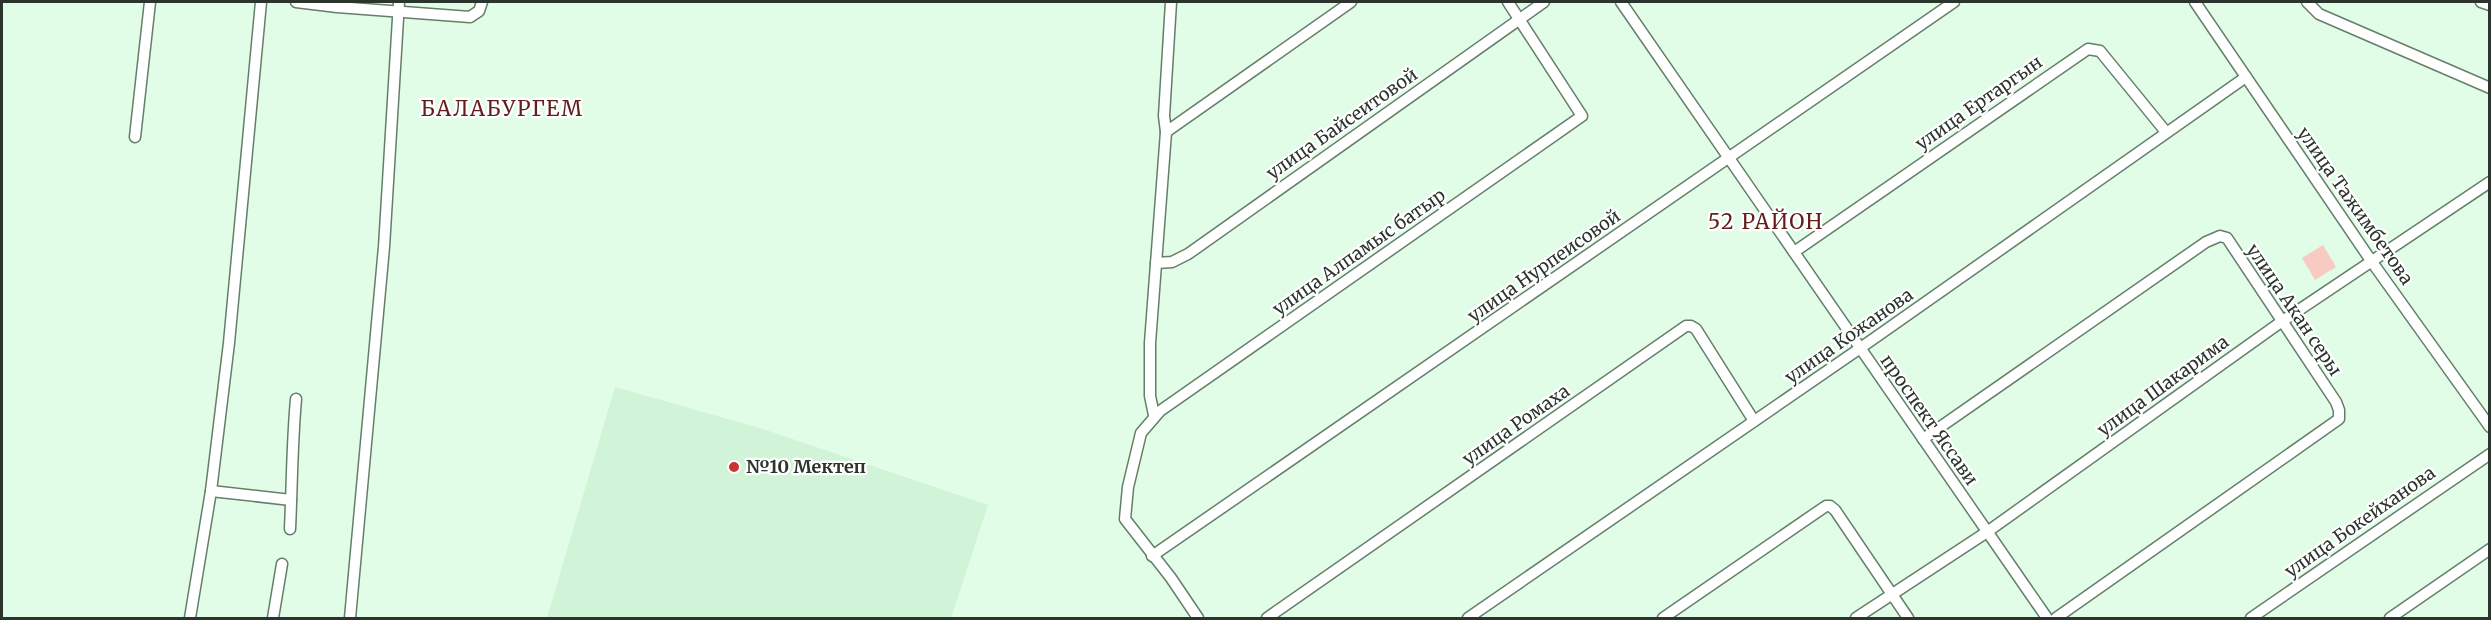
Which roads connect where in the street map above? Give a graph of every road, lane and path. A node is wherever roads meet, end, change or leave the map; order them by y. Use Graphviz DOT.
graph roads {
  1 [pos="150,2"];
  2 [pos="261,2"];
  3 [pos="296,2"];
  4 [pos="482,2"];
  5 [pos="1171,2"];
  6 [pos="1351,2"];
  7 [pos="1508,2"];
  8 [pos="1544,2"];
  9 [pos="1621,2"];
  10 [pos="1954,2"];
  11 [pos="2195,2"];
  12 [pos="2307,2"];
  13 [pos="2481,2"];
  14 [pos="2490,5"];
  15 [pos="398,6"];
  16 [pos="1519,19"];
  17 [pos="2246,77"];
  18 [pos="2490,88"];
  19 [pos="1166,132"];
  20 [pos="2166,132"];
  21 [pos="135,137"];
  22 [pos="1728,157"];
  23 [pos="2490,182"];
  24 [pos="1794,252"];
  25 [pos="2372,262"];
  26 [pos="1156,263"];
  27 [pos="2281,322"];
  28 [pos="1859,349"];
  29 [pos="296,399"];
  30 [pos="1154,416"];
  31 [pos="1754,421"];
  32 [pos="2490,427"];
  33 [pos="1923,440"];
  34 [pos="2490,454"];
  35 [pos="211,491"];
  36 [pos="291,500"];
  37 [pos="290,529"];
  38 [pos="1987,532"];
  39 [pos="2490,549"];
  40 [pos="1152,556"];
  41 [pos="282,564"];
  42 [pos="1891,594"];
  43 [pos="190,618"];
  44 [pos="273,618"];
  45 [pos="350,618"];
  46 [pos="1198,618"];
  47 [pos="1267,618"];
  48 [pos="1468,618"];
  49 [pos="1663,618"];
  50 [pos="1856,618"];
  51 [pos="1908,618"];
  52 [pos="2048,618"];
  53 [pos="2056,618"];
  54 [pos="2251,618"];
  55 [pos="2390,618"];
  1 -- 21 [label="street"];
  2 -- 35 [label="street"];
  3 -- 15 [label="street"];
  4 -- 15 [label="street"];
  5 -- 19 [label="street"];
  6 -- 19 [label="street"];
  7 -- 16 [label="street"];
  8 -- 16 [label="street, улица Байсеитовой"];
  9 -- 22 [label="street, проспект Яссави"];
  10 -- 22 [label="street, улица Нурпеисовой"];
  11 -- 17 [label="street, улица Тажимбетова"];
  12 -- 18 [label="street"];
  13 -- 14 [label="street"];
  15 -- 45 [label="street"];
  16 -- 26 [label="street, улица Байсеитовой"];
  16 -- 30 [label="street, улица Алпамыс батыр"];
  17 -- 20 [label="street, улица Кожанова"];
  17 -- 25 [label="street, улица Тажимбетова"];
  19 -- 26 [label="street"];
  20 -- 24 [label="street, улица Ертаргын"];
  20 -- 28 [label="street, улица Кожанова"];
  22 -- 24 [label="street, проспект Яссави"];
  22 -- 40 [label="street, улица Нурпеисовой"];
  23 -- 25 [label="street, улица Шакарима"];
  24 -- 28 [label="street, проспект Яссави"];
  25 -- 27 [label="street, улица Шакарима"];
  25 -- 32 [label="street, улица Тажимбетова"];
  26 -- 30 [label="street"];
  27 -- 33 [label="street, улица Акан серы"];
  27 -- 38 [label="street, улица Шакарима"];
  27 -- 53 [label="street, улица Акан серы"];
  28 -- 31 [label="street, улица Кожанова"];
  28 -- 33 [label="street, проспект Яссави"];
  29 -- 36 [label="street"];
  30 -- 40 [label="street"];
  31 -- 47 [label="street, улица Ромаха"];
  31 -- 48 [label="street, улица Кожанова"];
  33 -- 38 [label="street, проспект Яссави"];
  34 -- 54 [label="street, улица Бокейханова"];
  35 -- 36 [label="street"];
  35 -- 43 [label="street"];
  36 -- 37 [label="street"];
  38 -- 42 [label="street, улица Шакарима"];
  38 -- 52 [label="street, проспект Яссави"];
  39 -- 55 [label="street"];
  40 -- 46 [label="street"];
  41 -- 44 [label="street"];
  42 -- 49 [label="street"];
  42 -- 50 [label="street, улица Шакарима"];
  42 -- 51 [label="street"];
}
